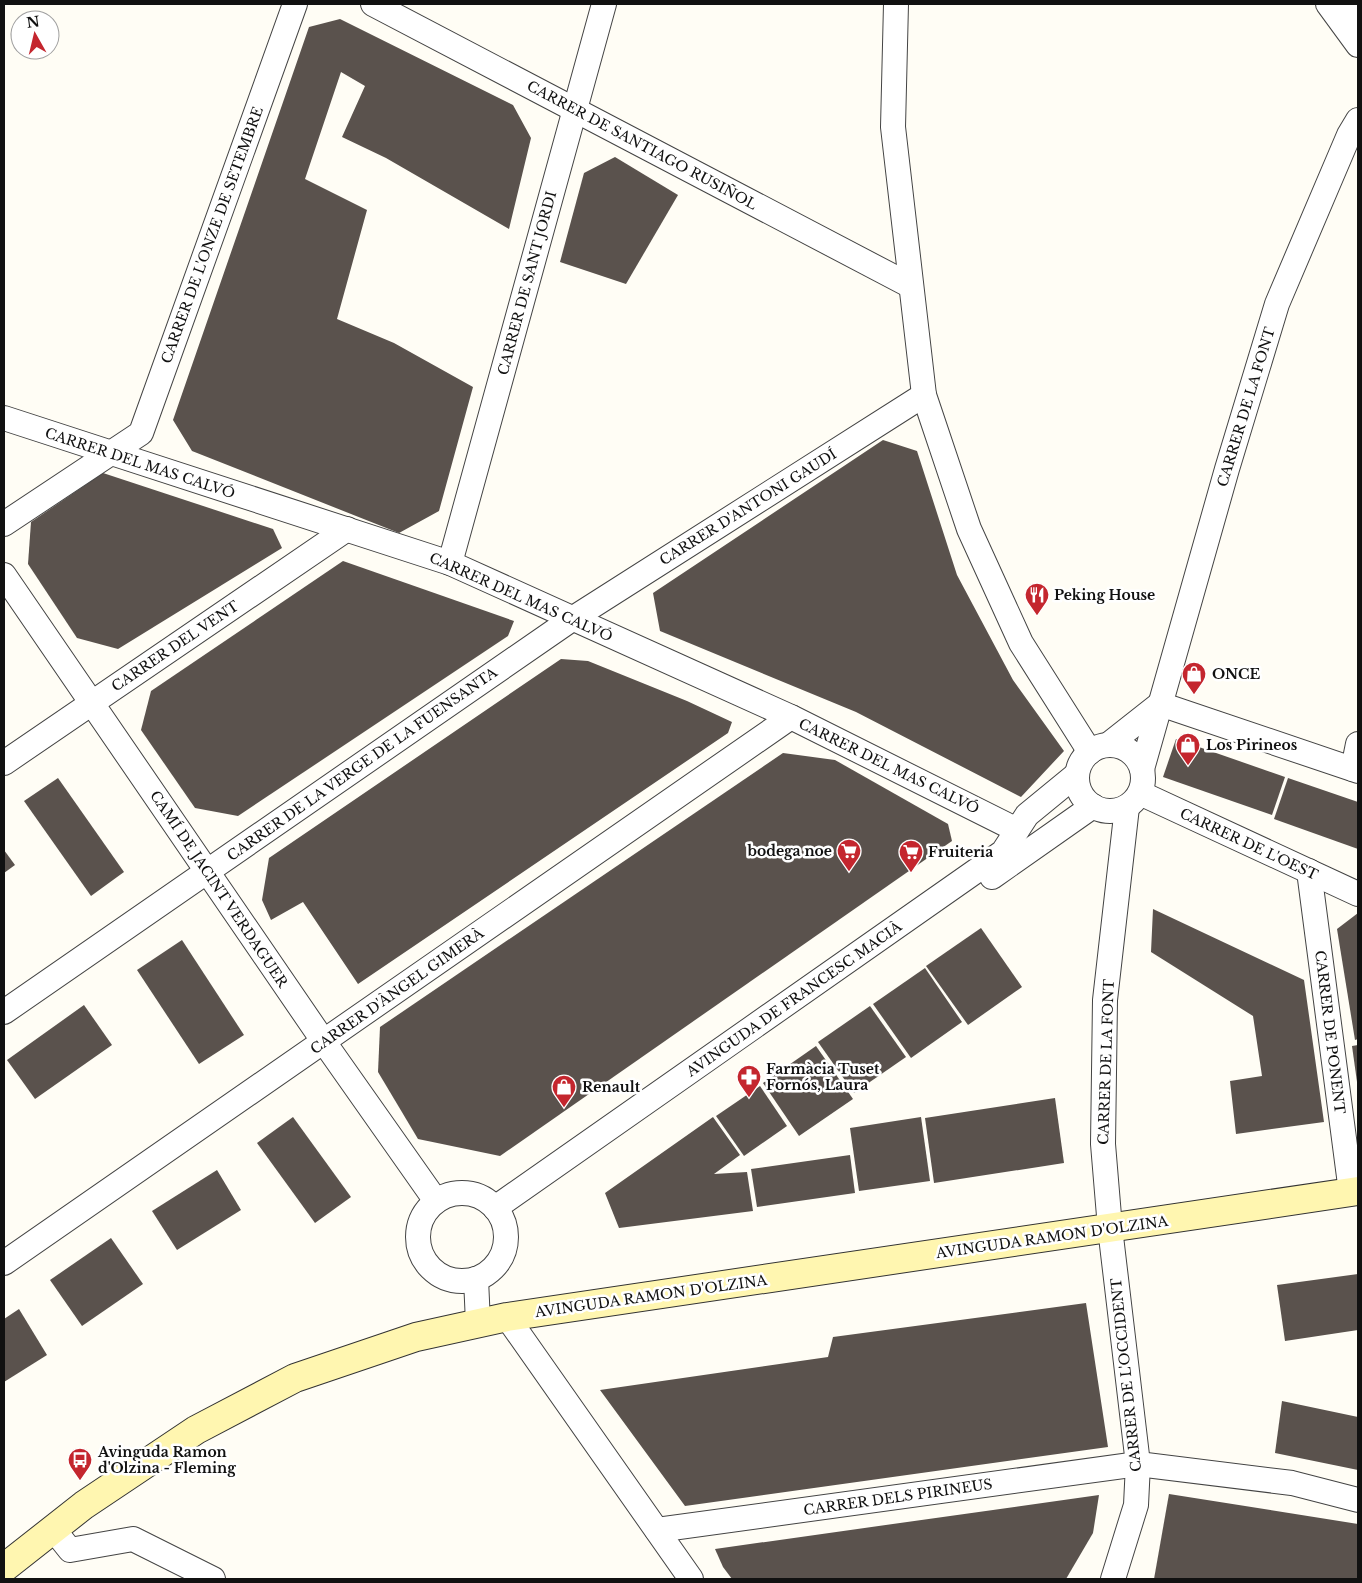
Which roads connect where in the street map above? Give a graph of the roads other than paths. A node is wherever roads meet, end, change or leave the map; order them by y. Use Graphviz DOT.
graph roads {
  1 [pos="295,4"];
  2 [pos="373,4"];
  3 [pos="604,4"];
  4 [pos="896,4"];
  5 [pos="1328,4"];
  6 [pos="1347,4"];
  7 [pos="1358,16"];
  8 [pos="1358,45"];
  9 [pos="574,110"];
  10 [pos="1358,120"];
  11 [pos="912,286"];
  12 [pos="924,395"];
  13 [pos="4,418"];
  14 [pos="112,453"];
  15 [pos="4,524"];
  16 [pos="347,529"];
  17 [pos="450,563"];
  18 [pos="4,575"];
  19 [pos="572,619"];
  20 [pos="92,703"];
  21 [pos="1160,704"];
  22 [pos="791,717"];
  23 [pos="1358,744"];
  24 [pos="1099,749"];
  25 [pos="4,763"];
  26 [pos="1142,769"];
  27 [pos="1356,770"];
  28 [pos="1077,774"];
  29 [pos="1133,800"];
  30 [pos="1093,806"];
  31 [pos="1017,830"];
  32 [pos="207,871"];
  33 [pos="1309,872"];
  34 [pos="1358,894"];
  35 [pos="4,1012"];
  36 [pos="324,1042"];
  37 [pos="1355,1192"];
  38 [pos="436,1201"];
  39 [pos="499,1214"];
  40 [pos="1110,1228"];
  41 [pos="4,1264"];
  42 [pos="476,1279"];
  43 [pos="507,1317"];
  44 [pos="478,1323"];
  45 [pos="1138,1464"];
  46 [pos="1358,1500"];
  47 [pos="54,1530"];
  48 [pos="657,1530"];
  49 [pos="4,1568"];
  50 [pos="213,1579"];
  51 [pos="691,1579"];
  52 [pos="1113,1579"];
  1 -- 14 [label="street, CARRER DE L'ONZE DE SETEMBRE"];
  2 -- 9 [label="street, CARRER DE SANTIAGO RUSIÑOL"];
  3 -- 9 [label="street, CARRER DE SANT JORDI"];
  4 -- 11 [label="street"];
  5 -- 8 [label="street"];
  6 -- 7 [label="street"];
  9 -- 11 [label="street, CARRER DE SANTIAGO RUSIÑOL"];
  9 -- 17 [label="street, CARRER DE SANT JORDI"];
  10 -- 21 [label="street, CARRER DE LA FONT"];
  11 -- 12 [label="street"];
  12 -- 19 [label="street, CARRER D'ANTONI GAUDÍ"];
  12 -- 24 [label="street"];
  13 -- 14 [label="street, CARRER DEL MAS CALVÓ"];
  14 -- 15 [label="street, CARRER DE L'ONZE DE SETEMBRE"];
  14 -- 16 [label="street, CARRER DEL MAS CALVÓ"];
  16 -- 17 [label="street, CARRER DEL MAS CALVÓ"];
  16 -- 20 [label="street, CARRER DEL VENT"];
  17 -- 19 [label="street, CARRER DEL MAS CALVÓ"];
  18 -- 20 [label="street, CAMÍ DE JACINT VERDAGUER"];
  19 -- 22 [label="street, CARRER DEL MAS CALVÓ"];
  19 -- 32 [label="street, CARRER DE LA VERGE DE LA FUENSANTA"];
  20 -- 25 [label="street, CARRER DEL VENT"];
  20 -- 32 [label="street, CAMÍ DE JACINT VERDAGUER"];
  21 -- 24 [label="street"];
  21 -- 26 [label="street, CARRER DE LA FONT"];
  21 -- 27 [label="street"];
  22 -- 31 [label="street, CARRER DEL MAS CALVÓ"];
  22 -- 36 [label="street, CARRER D'ÀNGEL GIMERÀ"];
  23 -- 27 [label="street"];
  24 -- 26 [label="street"];
  24 -- 28 [label="street"];
  26 -- 29 [label="street"];
  28 -- 30 [label="street"];
  28 -- 31 [label="street, AVINGUDA DE FRANCESC MACIÀ"];
  29 -- 30 [label="street"];
  29 -- 33 [label="street, CARRER DE L'OEST"];
  29 -- 40 [label="street, CARRER DE LA FONT"];
  30 -- 39 [label="street, AVINGUDA DE FRANCESC MACIÀ"];
  31 -- 39 [label="street, AVINGUDA DE FRANCESC MACIÀ"];
  32 -- 35 [label="street, CARRER DE LA VERGE DE LA FUENSANTA"];
  32 -- 36 [label="street, CAMÍ DE JACINT VERDAGUER"];
  33 -- 34 [label="street, CARRER DE L'OEST"];
  33 -- 37 [label="street, CARRER DE PONENT"];
  36 -- 38 [label="street, CAMÍ DE JACINT VERDAGUER"];
  36 -- 41 [label="street, CARRER D'ÀNGEL GIMERÀ"];
  37 -- 40 [label="street, AVINGUDA RAMON D'OLZINA"];
  38 -- 39 [label="street"];
  38 -- 42 [label="street"];
  39 -- 42 [label="street"];
  40 -- 43 [label="street, AVINGUDA RAMON D'OLZINA"];
  40 -- 45 [label="street, CARRER DE L'OCCIDENT"];
  42 -- 44 [label="street"];
  43 -- 44 [label="street, AVINGUDA RAMON D'OLZINA"];
  43 -- 48 [label="street"];
  44 -- 47 [label="street, AVINGUDA RAMON D'OLZINA"];
  45 -- 46 [label="street, CARRER DELS PIRINEUS"];
  45 -- 48 [label="street, CARRER DELS PIRINEUS"];
  45 -- 52 [label="street, CARRER DE L'OCCIDENT"];
  47 -- 49 [label="street, AVINGUDA RAMON D'OLZINA"];
  47 -- 50 [label="street"];
  48 -- 51 [label="street"];
}
